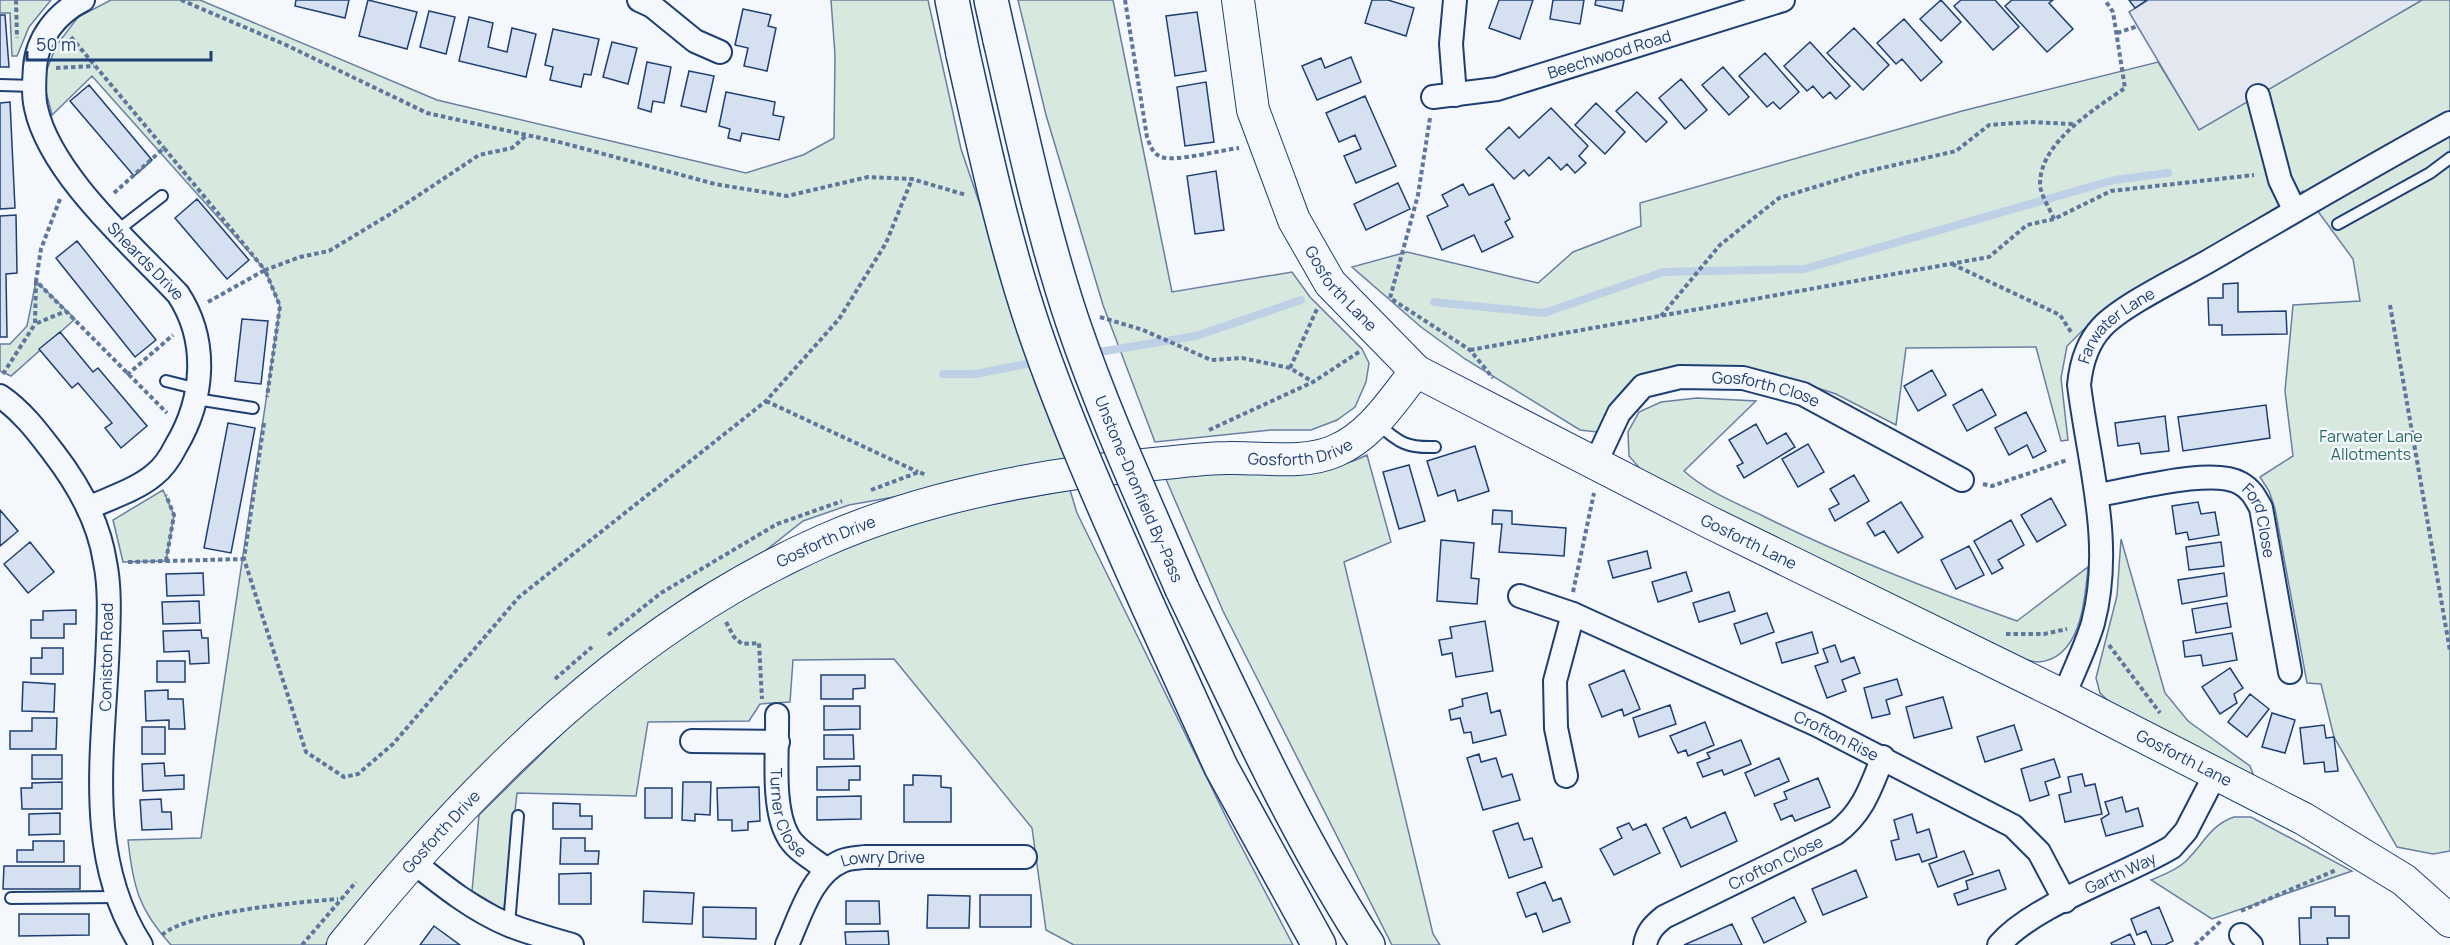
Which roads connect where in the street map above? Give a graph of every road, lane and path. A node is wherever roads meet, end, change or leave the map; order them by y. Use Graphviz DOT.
graph roads {
  1 [pos="83,0"];
  2 [pos="181,0"];
  3 [pos="639,0"];
  4 [pos="952,0"];
  5 [pos="991,0"];
  6 [pos="1125,0"];
  7 [pos="1238,0"];
  8 [pos="1455,0"];
  9 [pos="1783,0"];
  10 [pos="2105,0"];
  11 [pos="56,19"];
  12 [pos="2138,26"];
  13 [pos="2116,33"];
  14 [pos="720,52"];
  15 [pos="95,65"];
  16 [pos="34,78"];
  17 [pos="0,85"];
  18 [pos="1444,96"];
  19 [pos="2258,96"];
  20 [pos="2450,123"];
  21 [pos="2073,124"];
  22 [pos="527,135"];
  23 [pos="1264,144"];
  24 [pos="164,148"];
  25 [pos="2450,158"];
  26 [pos="71,178"];
  27 [pos="912,179"];
  28 [pos="2280,180"];
  29 [pos="162,196"];
  30 [pos="968,196"];
  31 [pos="98,208"];
  32 [pos="2294,209"];
  33 [pos="2054,219"];
  34 [pos="2338,224"];
  35 [pos="118,230"];
  36 [pos="1952,263"];
  37 [pos="265,270"];
  38 [pos="36,281"];
  39 [pos="1330,283"];
  40 [pos="2390,305"];
  41 [pos="66,310"];
  42 [pos="190,312"];
  43 [pos="1660,316"];
  44 [pos="35,324"];
  45 [pos="1143,330"];
  46 [pos="1362,350"];
  47 [pos="2086,354"];
  48 [pos="1290,368"];
  49 [pos="1416,371"];
  50 [pos="127,375"];
  51 [pos="0,379"];
  52 [pos="166,381"];
  53 [pos="1313,381"];
  54 [pos="197,394"];
  55 [pos="0,396"];
  56 [pos="766,401"];
  57 [pos="266,402"];
  58 [pos="254,408"];
  59 [pos="265,414"];
  60 [pos="1376,422"];
  61 [pos="185,430"];
  62 [pos="1205,432"];
  63 [pos="1435,447"];
  64 [pos="2069,459"];
  65 [pos="1597,465"];
  66 [pos="919,472"];
  67 [pos="155,475"];
  68 [pos="1962,480"];
  69 [pos="2097,495"];
  70 [pos="88,508"];
  71 [pos="244,559"];
  72 [pos="166,561"];
  73 [pos="106,563"];
  74 [pos="1520,596"];
  75 [pos="1571,614"];
  76 [pos="2092,624"];
  77 [pos="734,637"];
  78 [pos="2450,651"];
  79 [pos="2290,672"];
  80 [pos="2064,696"];
  81 [pos="777,715"];
  82 [pos="2166,721"];
  83 [pos="692,741"];
  84 [pos="778,742"];
  85 [pos="1882,757"];
  86 [pos="2216,773"];
  87 [pos="1566,776"];
  88 [pos="518,816"];
  89 [pos="2368,856"];
  90 [pos="1025,857"];
  91 [pos="412,861"];
  92 [pos="827,870"];
  93 [pos="116,897"];
  94 [pos="11,898"];
  95 [pos="339,899"];
  96 [pos="2065,901"];
  97 [pos="2447,912"];
  98 [pos="2223,919"];
  99 [pos="509,925"];
  100 [pos="2242,931"];
  101 [pos="151,941"];
  102 [pos="344,945"];
  103 [pos="572,945"];
  104 [pos="787,945"];
  105 [pos="1319,945"];
  106 [pos="1368,945"];
  107 [pos="1645,945"];
  108 [pos="1999,945"];
  109 [pos="2195,945"];
  1 -- 11 [label="street, Sheards Drive"];
  2 -- 22 [label="path"];
  3 -- 14 [label="street"];
  4 -- 105 [label="highway, bridge"];
  5 -- 106 [label="highway, Unstone-Dronfield By-Pass, bridge"];
  6 -- 23 [label="path"];
  7 -- 23 [label="street, Gosforth Lane"];
  8 -- 18 [label="street"];
  9 -- 18 [label="street, Beechwood Road"];
  10 -- 13 [label="path"];
  11 -- 15 [label="path"];
  11 -- 16 [label="street, Sheards Drive"];
  12 -- 13 [label="path"];
  13 -- 21 [label="path"];
  15 -- 16 [label="path"];
  15 -- 24 [label="path"];
  16 -- 17 [label="lane"];
  16 -- 26 [label="street, Sheards Drive"];
  18 -- 43 [label="path"];
  19 -- 28 [label="street"];
  20 -- 32 [label="street, Farwater Lane"];
  21 -- 33 [label="path"];
  21 -- 43 [label="path"];
  22 -- 27 [label="path"];
  22 -- 37 [label="path"];
  23 -- 39 [label="street, Gosforth Lane"];
  24 -- 31 [label="path"];
  24 -- 37 [label="path"];
  25 -- 34 [label="lane"];
  26 -- 31 [label="street, Sheards Drive"];
  26 -- 38 [label="path"];
  27 -- 30 [label="path"];
  27 -- 56 [label="path"];
  28 -- 32 [label="street"];
  28 -- 33 [label="path"];
  29 -- 35 [label="lane"];
  31 -- 35 [label="street, Sheards Drive"];
  32 -- 47 [label="street, Farwater Lane"];
  33 -- 36 [label="path"];
  35 -- 42 [label="street, Sheards Drive"];
  36 -- 43 [label="path"];
  36 -- 47 [label="path"];
  37 -- 42 [label="path"];
  37 -- 57 [label="path"];
  38 -- 41 [label="path"];
  38 -- 44 [label="path"];
  39 -- 48 [label="path"];
  39 -- 49 [label="street, Gosforth Lane"];
  40 -- 78 [label="path"];
  41 -- 44 [label="path"];
  41 -- 50 [label="path"];
  42 -- 50 [label="path"];
  42 -- 54 [label="street, Sheards Drive"];
  44 -- 51 [label="path"];
  45 -- 48 [label="path"];
  46 -- 53 [label="path"];
  47 -- 69 [label="street, Farwater Lane"];
  48 -- 53 [label="path"];
  49 -- 60 [label="street, Gosforth Drive"];
  49 -- 65 [label="street, Gosforth Lane"];
  50 -- 61 [label="path"];
  52 -- 54 [label="lane"];
  53 -- 62 [label="path"];
  54 -- 58 [label="lane"];
  54 -- 61 [label="street, Sheards Drive"];
  55 -- 70 [label="street, Coniston Road"];
  56 -- 66 [label="path"];
  56 -- 71 [label="path"];
  59 -- 71 [label="path"];
  60 -- 63 [label="lane"];
  60 -- 91 [label="street, Gosforth Drive"];
  61 -- 67 [label="street, Sheards Drive"];
  64 -- 68 [label="path"];
  65 -- 68 [label="street, Gosforth Close"];
  65 -- 75 [label="path"];
  65 -- 80 [label="street, Gosforth Lane"];
  67 -- 70 [label="street, Sheards Drive"];
  67 -- 72 [label="path"];
  69 -- 76 [label="street, Farwater Lane"];
  69 -- 79 [label="street, Ford Close"];
  70 -- 73 [label="street, Coniston Road"];
  71 -- 72 [label="path"];
  72 -- 73 [label="path"];
  73 -- 93 [label="street, Coniston Road"];
  74 -- 75 [label="street, Crofton Rise"];
  75 -- 85 [label="street, Crofton Rise"];
  75 -- 87 [label="street"];
  76 -- 80 [label="street, Farwater Lane"];
  76 -- 82 [label="path"];
  77 -- 81 [label="path"];
  80 -- 86 [label="street, Gosforth Lane"];
  81 -- 84 [label="street, Turner Close"];
  83 -- 84 [label="street, Turner Close"];
  84 -- 92 [label="street, Turner Close"];
  85 -- 96 [label="street, Crofton Rise"];
  85 -- 107 [label="street, Crofton Close"];
  86 -- 89 [label="street, Gosforth Lane"];
  86 -- 96 [label="street, Garth Way"];
  88 -- 99 [label="lane"];
  89 -- 97 [label="street, Gosforth Lane"];
  89 -- 100 [label="path"];
  90 -- 92 [label="street, Lowry Drive"];
  91 -- 99 [label="street"];
  91 -- 102 [label="street, Gosforth Drive"];
  92 -- 104 [label="street, Lowry Drive"];
  93 -- 94 [label="lane"];
  93 -- 101 [label="street, Coniston Road"];
  95 -- 101 [label="path"];
  96 -- 108 [label="street, Garth Way"];
  98 -- 109 [label="path"];
  99 -- 103 [label="street"];
}
